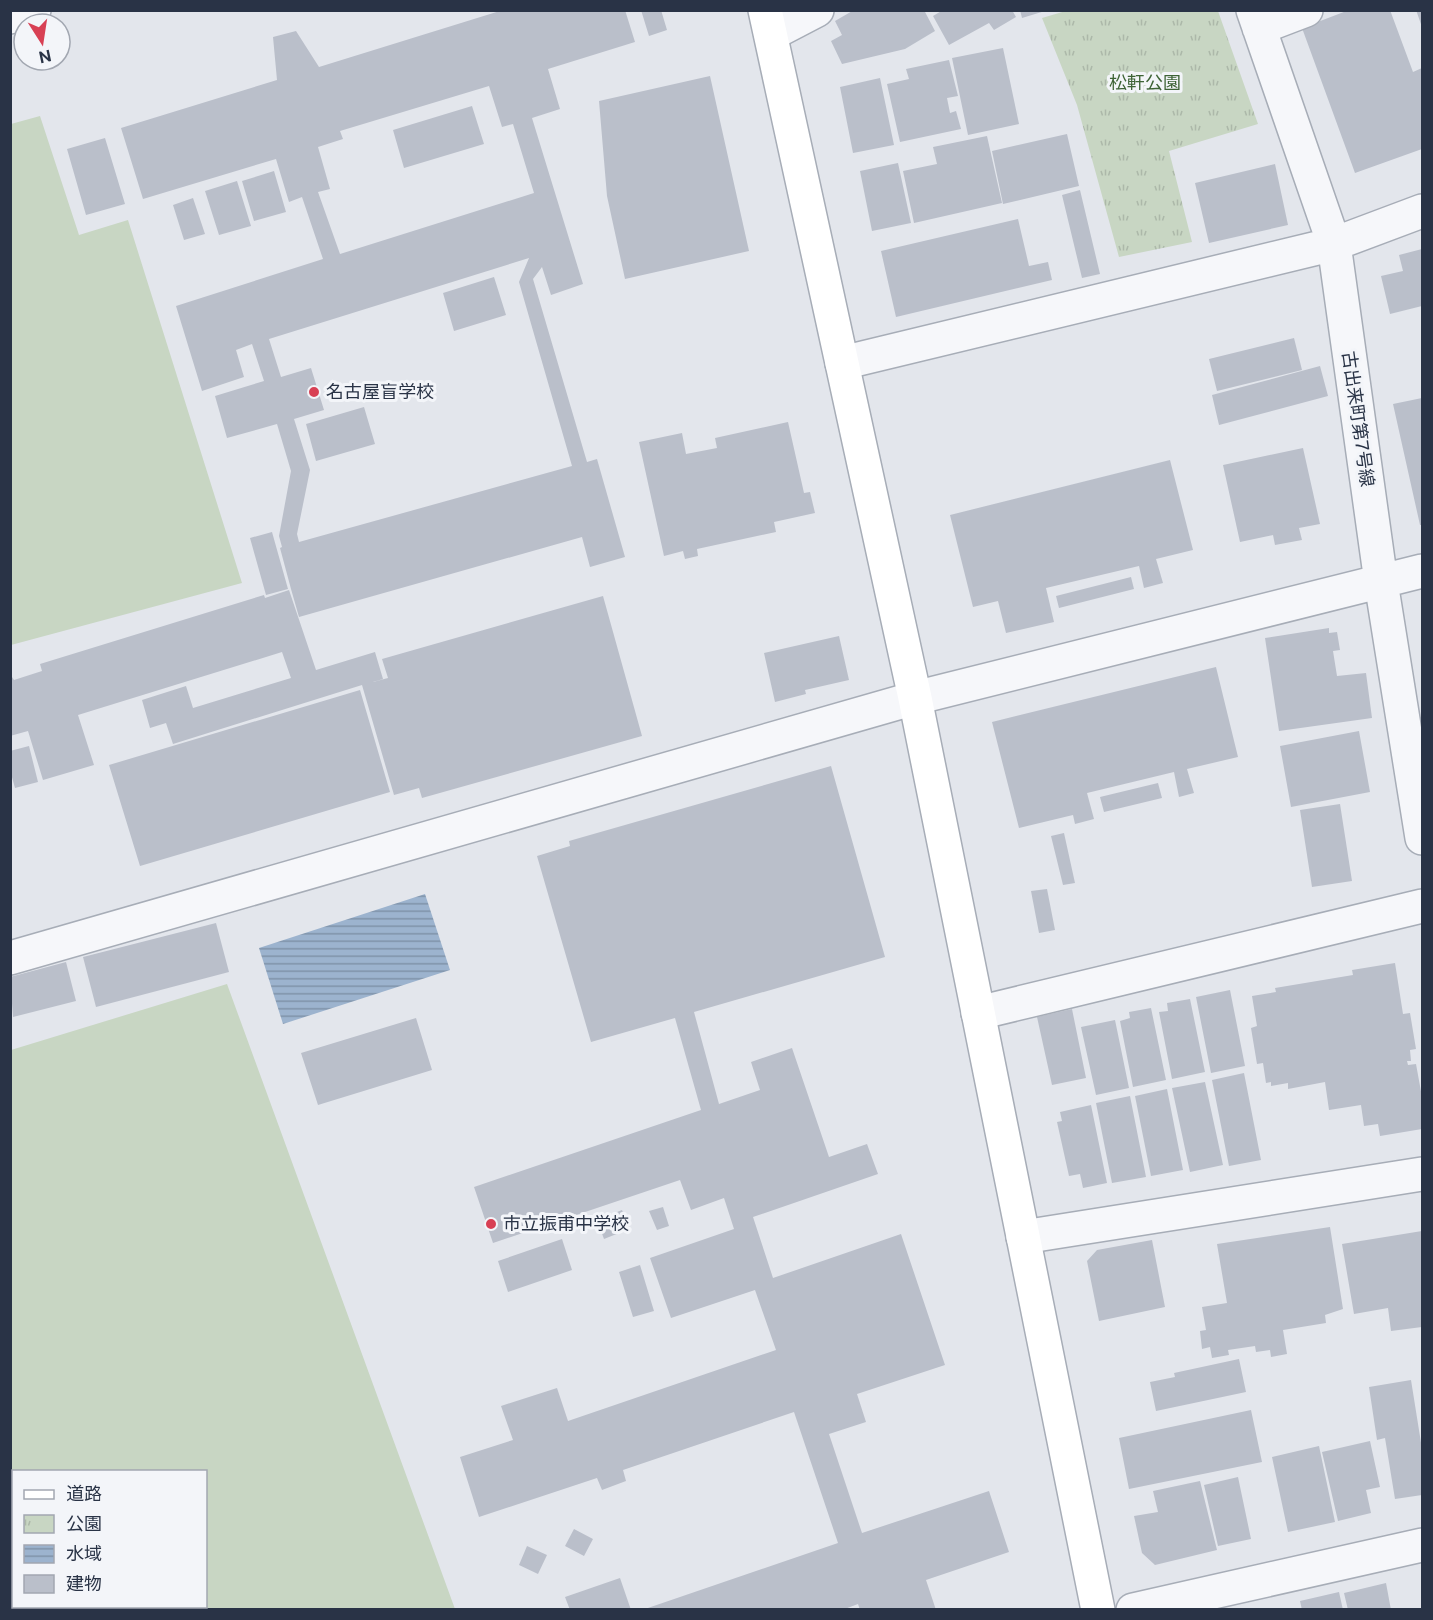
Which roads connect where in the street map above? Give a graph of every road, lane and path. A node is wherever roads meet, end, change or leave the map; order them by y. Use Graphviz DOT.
graph roads {
  1 [pos="34,10"];
  2 [pos="817,10"];
  3 [pos="1306,10"];
  4 [pos="10,17"];
  5 [pos="1256,19"];
  6 [pos="768,22"];
  7 [pos="1422,211"];
  8 [pos="1334,244"];
  9 [pos="842,363"];
  10 [pos="1422,571"];
  11 [pos="1381,582"];
  12 [pos="915,698"];
  13 [pos="1422,838"];
  14 [pos="1422,906"];
  15 [pos="10,958"];
  16 [pos="978,1013"];
  17 [pos="1422,1174"];
  18 [pos="1023,1237"];
  19 [pos="1422,1545"];
  20 [pos="1098,1610"];
  21 [pos="1133,1610"];
  1 -- 4 [label="street"];
  2 -- 6 [label="street"];
  3 -- 5 [label="street"];
  5 -- 8 [label="street, 古出来町第7号線"];
  6 -- 9 [label="street"];
  7 -- 8 [label="street"];
  8 -- 9 [label="street"];
  8 -- 11 [label="street, 古出来町第7号線"];
  9 -- 12 [label="street"];
  10 -- 11 [label="street"];
  11 -- 12 [label="street"];
  11 -- 13 [label="street, 古出来町第7号線"];
  12 -- 15 [label="street"];
  12 -- 16 [label="street"];
  14 -- 16 [label="street"];
  16 -- 18 [label="street"];
  17 -- 18 [label="street"];
  18 -- 20 [label="street"];
  19 -- 21 [label="street"];
}
